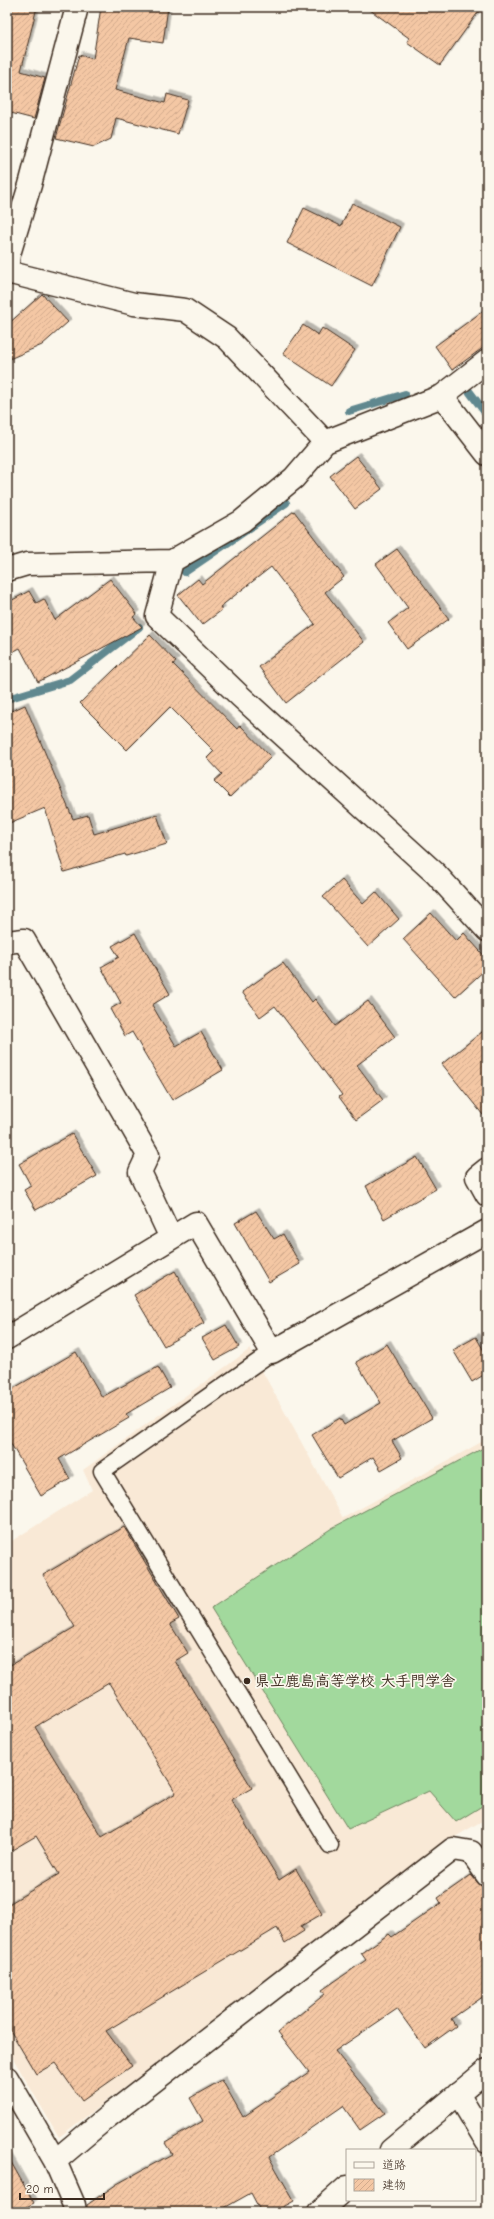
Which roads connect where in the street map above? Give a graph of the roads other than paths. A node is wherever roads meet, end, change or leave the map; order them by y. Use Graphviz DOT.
graph roads {
  1 [pos="77,7"];
  2 [pos="7,271"];
  3 [pos="487,361"];
  4 [pos="442,396"];
  5 [pos="325,442"];
  6 [pos="487,454"];
  7 [pos="172,561"];
  8 [pos="7,570"];
  9 [pos="487,930"];
  10 [pos="7,942"];
  11 [pos="487,1169"];
  12 [pos="487,1195"];
  13 [pos="487,1231"];
  14 [pos="171,1238"];
  15 [pos="7,1338"];
  16 [pos="272,1352"];
  17 [pos="330,1845"];
  18 [pos="487,1875"];
  19 [pos="487,2070"];
  20 [pos="7,2078"];
  21 [pos="458,2094"];
  22 [pos="487,2142"];
  23 [pos="393,2149"];
  24 [pos="54,2160"];
  25 [pos="346,2189"];
  26 [pos="75,2212"];
  27 [pos="319,2212"];
  1 -- 2 [label="street"];
  2 -- 5 [label="street"];
  3 -- 4 [label="street"];
  4 -- 5 [label="street"];
  4 -- 6 [label="street"];
  5 -- 7 [label="street"];
  7 -- 8 [label="street"];
  7 -- 9 [label="street"];
  10 -- 14 [label="street"];
  11 -- 12 [label="street"];
  13 -- 16 [label="street"];
  14 -- 15 [label="street"];
  14 -- 16 [label="street"];
  16 -- 17 [label="lane"];
  18 -- 24 [label="street"];
  19 -- 21 [label="street"];
  20 -- 24 [label="street"];
  21 -- 22 [label="street"];
  21 -- 23 [label="street"];
  24 -- 26 [label="street"];
  25 -- 27 [label="street"];
}
